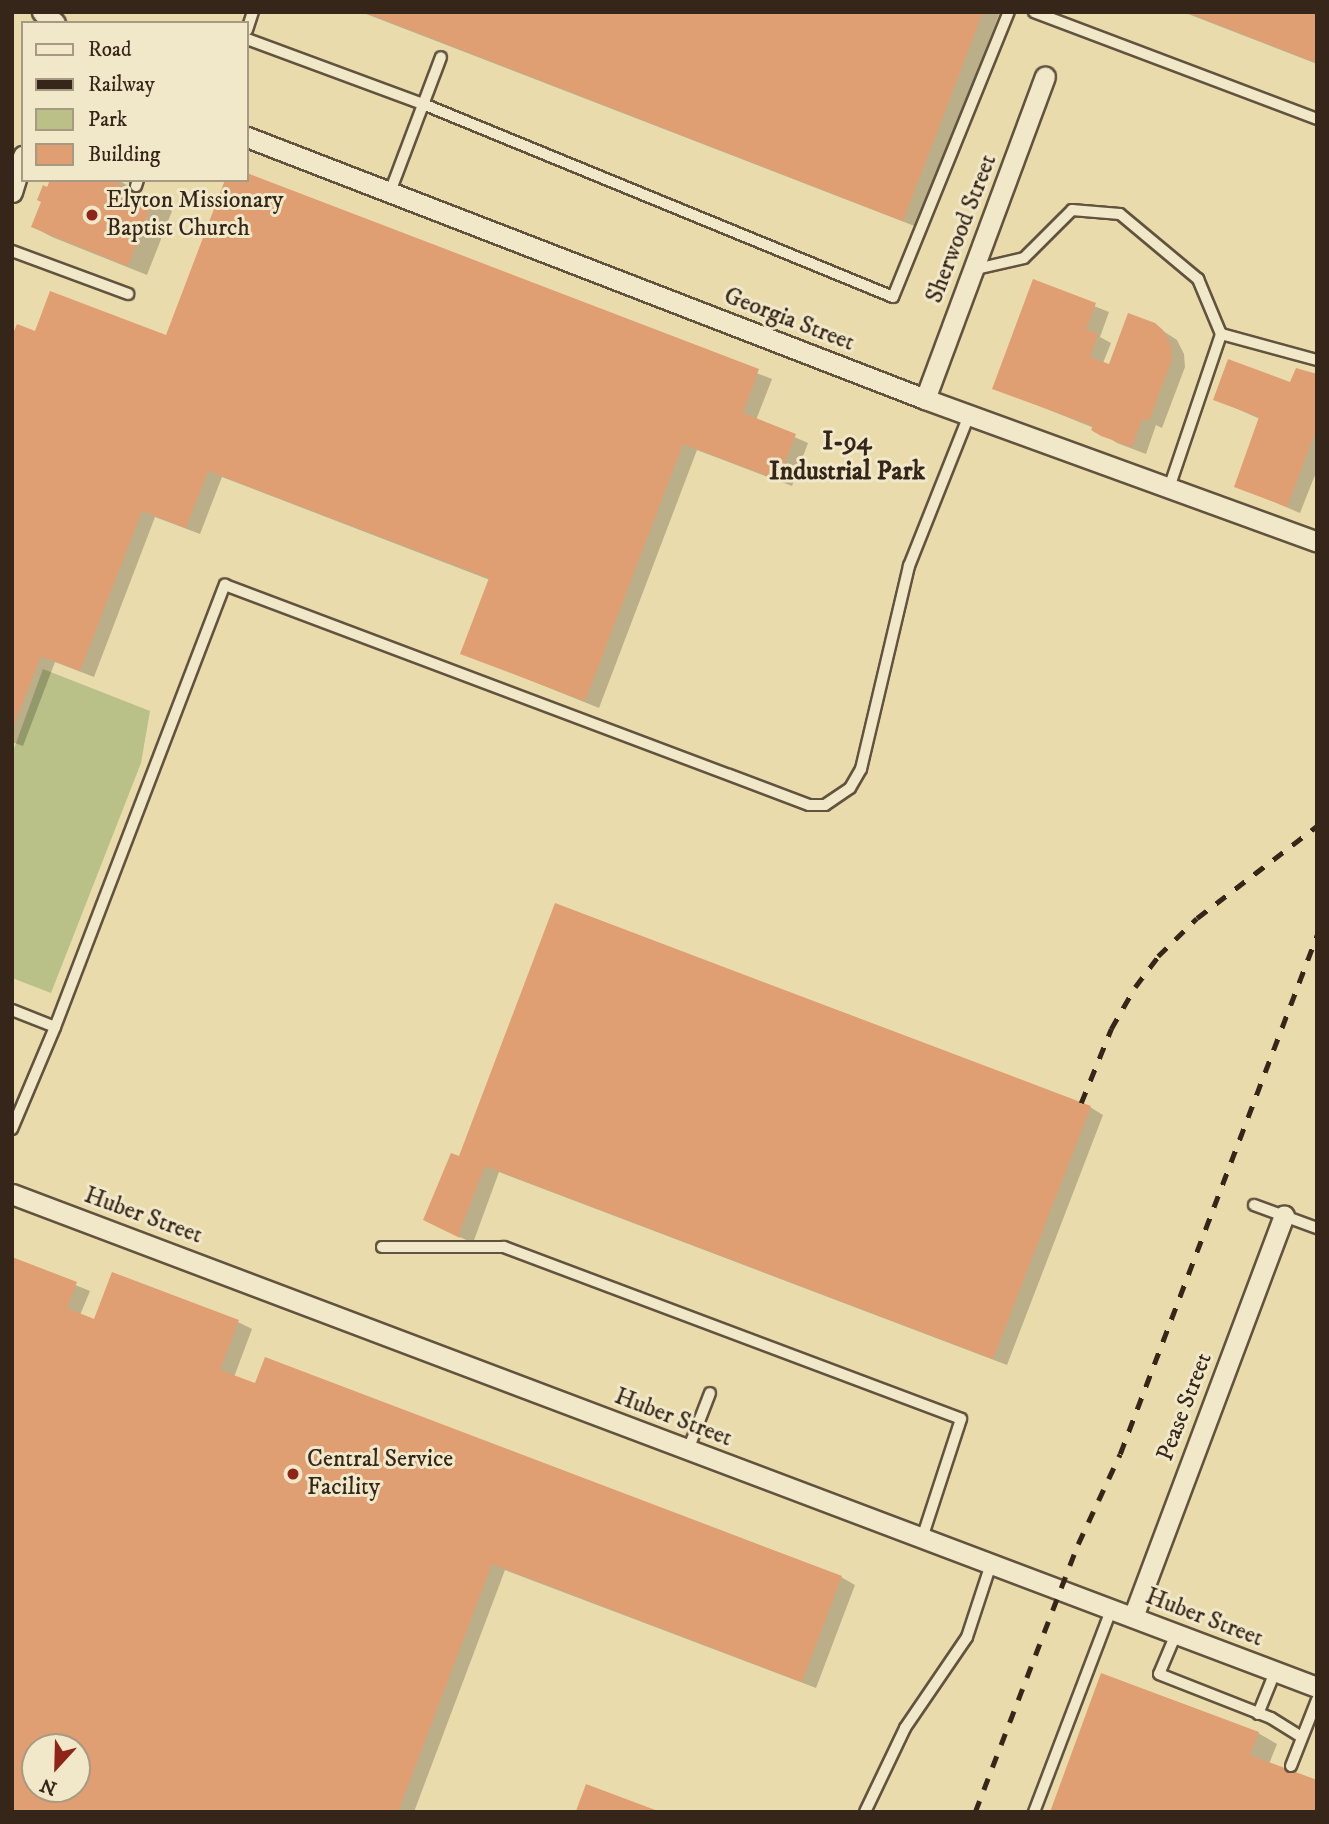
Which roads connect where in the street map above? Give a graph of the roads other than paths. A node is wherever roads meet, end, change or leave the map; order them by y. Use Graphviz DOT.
graph roads {
  1 [pos="1009,12"];
  2 [pos="1034,12"];
  3 [pos="248,40"];
  4 [pos="441,57"];
  5 [pos="1045,77"];
  6 [pos="423,104"];
  7 [pos="1317,119"];
  8 [pos="248,137"];
  9 [pos="21,163"];
  10 [pos="12,192"];
  11 [pos="390,192"];
  12 [pos="12,251"];
  13 [pos="972,270"];
  14 [pos="128,294"];
  15 [pos="1221,334"];
  16 [pos="1317,360"];
  17 [pos="925,399"];
  18 [pos="969,415"];
  19 [pos="1169,488"];
  20 [pos="1317,542"];
  21 [pos="12,1010"];
  22 [pos="55,1027"];
  23 [pos="12,1129"];
  24 [pos="12,1194"];
  25 [pos="1254,1205"];
  26 [pos="1284,1215"];
  27 [pos="1317,1228"];
  28 [pos="382,1247"];
  29 [pos="710,1393"];
  30 [pos="688,1450"];
  31 [pos="922,1538"];
  32 [pos="991,1564"];
  33 [pos="1111,1610"];
  34 [pos="1133,1617"];
  35 [pos="1176,1634"];
  36 [pos="1275,1672"];
  37 [pos="1317,1688"];
  38 [pos="1317,1700"];
  39 [pos="1258,1714"];
  40 [pos="1302,1737"];
  41 [pos="1291,1766"];
  42 [pos="865,1812"];
  43 [pos="1034,1812"];
  1 -- 6 [label="lane"];
  2 -- 7 [label="lane"];
  3 -- 6 [label="lane"];
  4 -- 6 [label="lane"];
  5 -- 13 [label="street, Sherwood Street"];
  6 -- 11 [label="lane"];
  8 -- 11 [label="street, Georgia Street"];
  9 -- 10 [label="street"];
  11 -- 17 [label="street, Georgia Street"];
  12 -- 14 [label="lane"];
  13 -- 15 [label="lane"];
  13 -- 17 [label="street, Sherwood Street"];
  15 -- 16 [label="lane"];
  15 -- 19 [label="lane"];
  17 -- 18 [label="street, Georgia Street"];
  18 -- 19 [label="street, Georgia Street"];
  18 -- 22 [label="lane"];
  19 -- 20 [label="street, Georgia Street"];
  21 -- 22 [label="lane"];
  22 -- 23 [label="lane"];
  24 -- 30 [label="street, Huber Street"];
  25 -- 26 [label="lane"];
  26 -- 27 [label="lane"];
  26 -- 34 [label="street, Pease Street"];
  28 -- 31 [label="lane"];
  29 -- 30 [label="lane"];
  30 -- 31 [label="street, Huber Street"];
  31 -- 32 [label="street, Huber Street"];
  32 -- 33 [label="street, Huber Street"];
  32 -- 42 [label="lane"];
  33 -- 34 [label="street, Huber Street"];
  33 -- 43 [label="lane"];
  34 -- 35 [label="street, Huber Street"];
  35 -- 36 [label="street, Huber Street"];
  35 -- 39 [label="lane"];
  36 -- 37 [label="street, Huber Street"];
  36 -- 39 [label="lane"];
  38 -- 40 [label="lane"];
  39 -- 40 [label="lane"];
  40 -- 41 [label="lane"];
}
